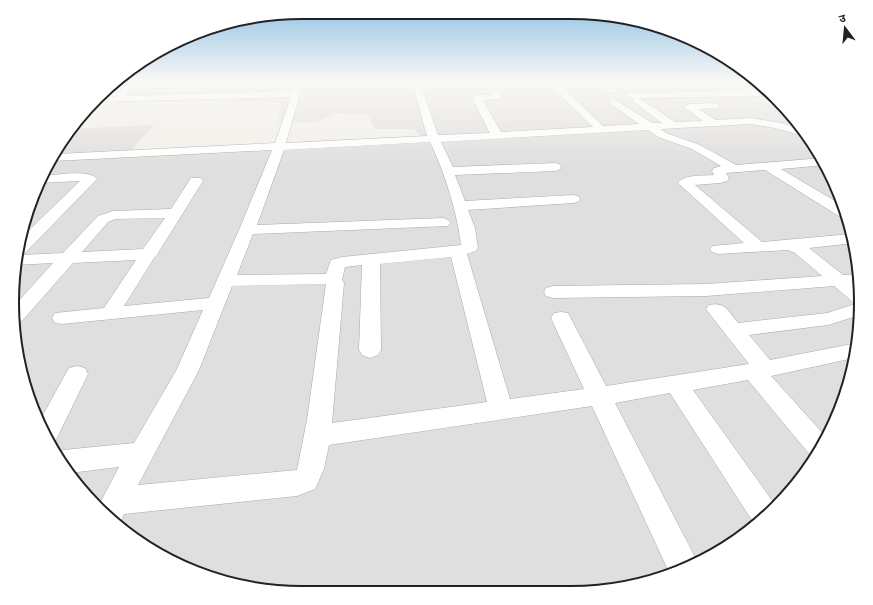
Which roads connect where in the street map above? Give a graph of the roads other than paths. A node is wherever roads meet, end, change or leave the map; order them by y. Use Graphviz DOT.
graph roads {
  1 [pos="291,110"];
  2 [pos="425,110"];
  3 [pos="483,110"];
  4 [pos="582,110"];
  5 [pos="625,110"];
  6 [pos="650,110"];
  7 [pos="694,110"];
  8 [pos="715,124"];
  9 [pos="673,126"];
  10 [pos="650,128"];
  11 [pos="593,130"];
  12 [pos="796,131"];
  13 [pos="497,136"];
  14 [pos="433,138"];
  15 [pos="279,146"];
  16 [pos="59,158"];
  17 [pos="817,162"];
  18 [pos="766,166"];
  19 [pos="555,167"];
  20 [pos="734,169"];
  21 [pos="448,172"];
  22 [pos="47,180"];
  23 [pos="196,181"];
  24 [pos="573,199"];
  25 [pos="460,206"];
  26 [pos="839,210"];
  27 [pos="176,213"];
  28 [pos="443,223"];
  29 [pos="247,230"];
  30 [pos="847,240"];
  31 [pos="25,243"];
  32 [pos="791,245"];
  33 [pos="757,246"];
  34 [pos="718,249"];
  35 [pos="458,252"];
  36 [pos="150,254"];
  37 [pos="66,258"];
  38 [pos="371,259"];
  39 [pos="22,260"];
  40 [pos="226,280"];
  41 [pos="333,280"];
  42 [pos="853,280"];
  43 [pos="839,281"];
  44 [pos="553,292"];
  45 [pos="853,293"];
  46 [pos="24,297"];
  47 [pos="217,303"];
  48 [pos="19,306"];
  49 [pos="716,309"];
  50 [pos="854,311"];
  51 [pos="110,313"];
  52 [pos="62,318"];
  53 [pos="561,318"];
  54 [pos="733,330"];
  55 [pos="370,350"];
  56 [pos="850,351"];
  57 [pos="759,370"];
  58 [pos="77,374"];
  59 [pos="676,384"];
  60 [pos="600,396"];
  61 [pos="501,409"];
  62 [pos="49,429"];
  63 [pos="318,436"];
  64 [pos="816,443"];
  65 [pos="143,453"];
  66 [pos="68,461"];
  67 [pos="112,509"];
  68 [pos="763,511"];
  69 [pos="682,563"];
  1 -- 15 [label="street"];
  2 -- 14 [label="street"];
  3 -- 13 [label="street"];
  4 -- 11 [label="street"];
  5 -- 10 [label="street"];
  6 -- 9 [label="street"];
  7 -- 8 [label="street"];
  8 -- 9 [label="street"];
  8 -- 12 [label="street"];
  9 -- 10 [label="street"];
  10 -- 11 [label="street"];
  10 -- 20 [label="street"];
  11 -- 13 [label="street"];
  13 -- 14 [label="street"];
  14 -- 15 [label="street"];
  14 -- 21 [label="street"];
  15 -- 16 [label="street"];
  15 -- 29 [label="street"];
  17 -- 18 [label="street"];
  18 -- 20 [label="street"];
  18 -- 26 [label="street"];
  19 -- 21 [label="street"];
  20 -- 33 [label="street"];
  21 -- 25 [label="street"];
  22 -- 31 [label="street"];
  23 -- 27 [label="street"];
  24 -- 25 [label="street"];
  25 -- 35 [label="street"];
  27 -- 36 [label="street"];
  27 -- 37 [label="street"];
  28 -- 29 [label="street"];
  29 -- 40 [label="street"];
  30 -- 32 [label="street"];
  32 -- 33 [label="street"];
  32 -- 43 [label="street"];
  33 -- 34 [label="street"];
  35 -- 38 [label="street"];
  35 -- 61 [label="street"];
  36 -- 37 [label="street"];
  36 -- 51 [label="street"];
  37 -- 39 [label="street"];
  37 -- 46 [label="street"];
  38 -- 41 [label="street"];
  38 -- 55 [label="street"];
  40 -- 41 [label="street"];
  40 -- 47 [label="street"];
  41 -- 63 [label="street"];
  42 -- 43 [label="street"];
  43 -- 44 [label="street"];
  43 -- 45 [label="street"];
  46 -- 48 [label="street"];
  47 -- 51 [label="street"];
  47 -- 65 [label="street"];
  49 -- 54 [label="street"];
  50 -- 54 [label="street"];
  51 -- 52 [label="street"];
  53 -- 60 [label="street"];
  54 -- 57 [label="street"];
  56 -- 57 [label="street"];
  57 -- 59 [label="street"];
  57 -- 64 [label="street"];
  58 -- 62 [label="street"];
  59 -- 60 [label="street"];
  59 -- 68 [label="street"];
  60 -- 61 [label="street"];
  60 -- 69 [label="street"];
  61 -- 63 [label="street"];
  63 -- 67 [label="street"];
  65 -- 66 [label="street"];
  65 -- 67 [label="street"];
}
